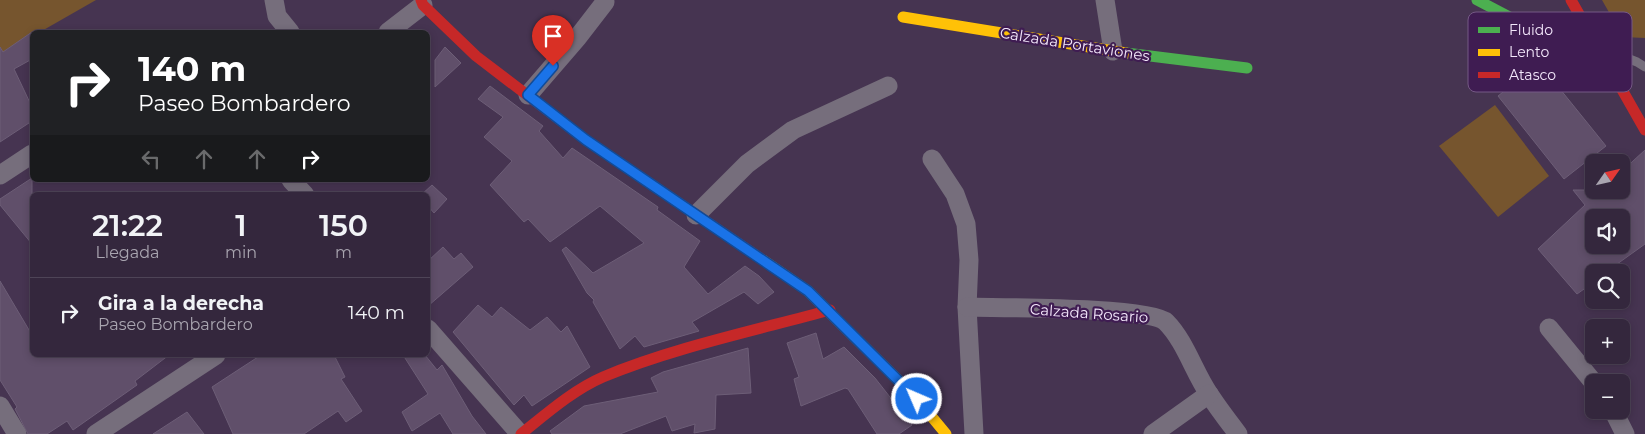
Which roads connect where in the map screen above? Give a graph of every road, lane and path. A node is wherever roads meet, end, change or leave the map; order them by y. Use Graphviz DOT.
graph roads {
  1 [pos="274,0"];
  2 [pos="1105,0"];
  3 [pos="1476,0"];
  4 [pos="1572,0"];
  5 [pos="605,2"];
  6 [pos="422,3"];
  7 [pos="1499,12"];
  8 [pos="1579,12"];
  9 [pos="903,17"];
  10 [pos="288,30"];
  11 [pos="390,30"];
  12 [pos="1114,51"];
  13 [pos="1632,60"];
  14 [pos="1645,67"];
  15 [pos="1247,68"];
  16 [pos="888,86"];
  17 [pos="1624,92"];
  18 [pos="528,95"];
  19 [pos="1645,130"];
  20 [pos="30,155"];
  21 [pos="932,159"];
  22 [pos="0,175"];
  23 [pos="293,182"];
  24 [pos="302,192"];
  25 [pos="696,215"];
  26 [pos="967,307"];
  27 [pos="830,310"];
  28 [pos="1549,328"];
  29 [pos="430,331"];
  30 [pos="213,357"];
  31 [pos="1587,374"];
  32 [pos="1209,394"];
  33 [pos="0,406"];
  34 [pos="1618,419"];
  35 [pos="17,434"];
  36 [pos="96,434"];
  37 [pos="521,434"];
  38 [pos="946,434"];
  39 [pos="974,434"];
  40 [pos="1153,434"];
  41 [pos="1238,434"];
  42 [pos="1625,434"];
  1 -- 10 [label="street"];
  2 -- 12 [label="street"];
  3 -- 7 [label="street"];
  4 -- 8 [label="street"];
  5 -- 18 [label="street"];
  6 -- 11 [label="street"];
  6 -- 18 [label="street"];
  9 -- 12 [label="street, Calzada Portaviones"];
  12 -- 15 [label="street, Calzada Portaviones"];
  13 -- 14 [label="lane"];
  16 -- 25 [label="street"];
  17 -- 19 [label="street"];
  18 -- 25 [label="street"];
  20 -- 22 [label="street"];
  21 -- 26 [label="street"];
  23 -- 24 [label="street"];
  25 -- 27 [label="street"];
  26 -- 32 [label="street, Calzada Rosario"];
  26 -- 39 [label="street"];
  27 -- 37 [label="street"];
  27 -- 38 [label="street"];
  28 -- 31 [label="street"];
  29 -- 37 [label="street"];
  30 -- 36 [label="street"];
  32 -- 40 [label="street"];
  32 -- 41 [label="street, Calzada Rosario"];
  33 -- 35 [label="street"];
  34 -- 42 [label="street"];
}
